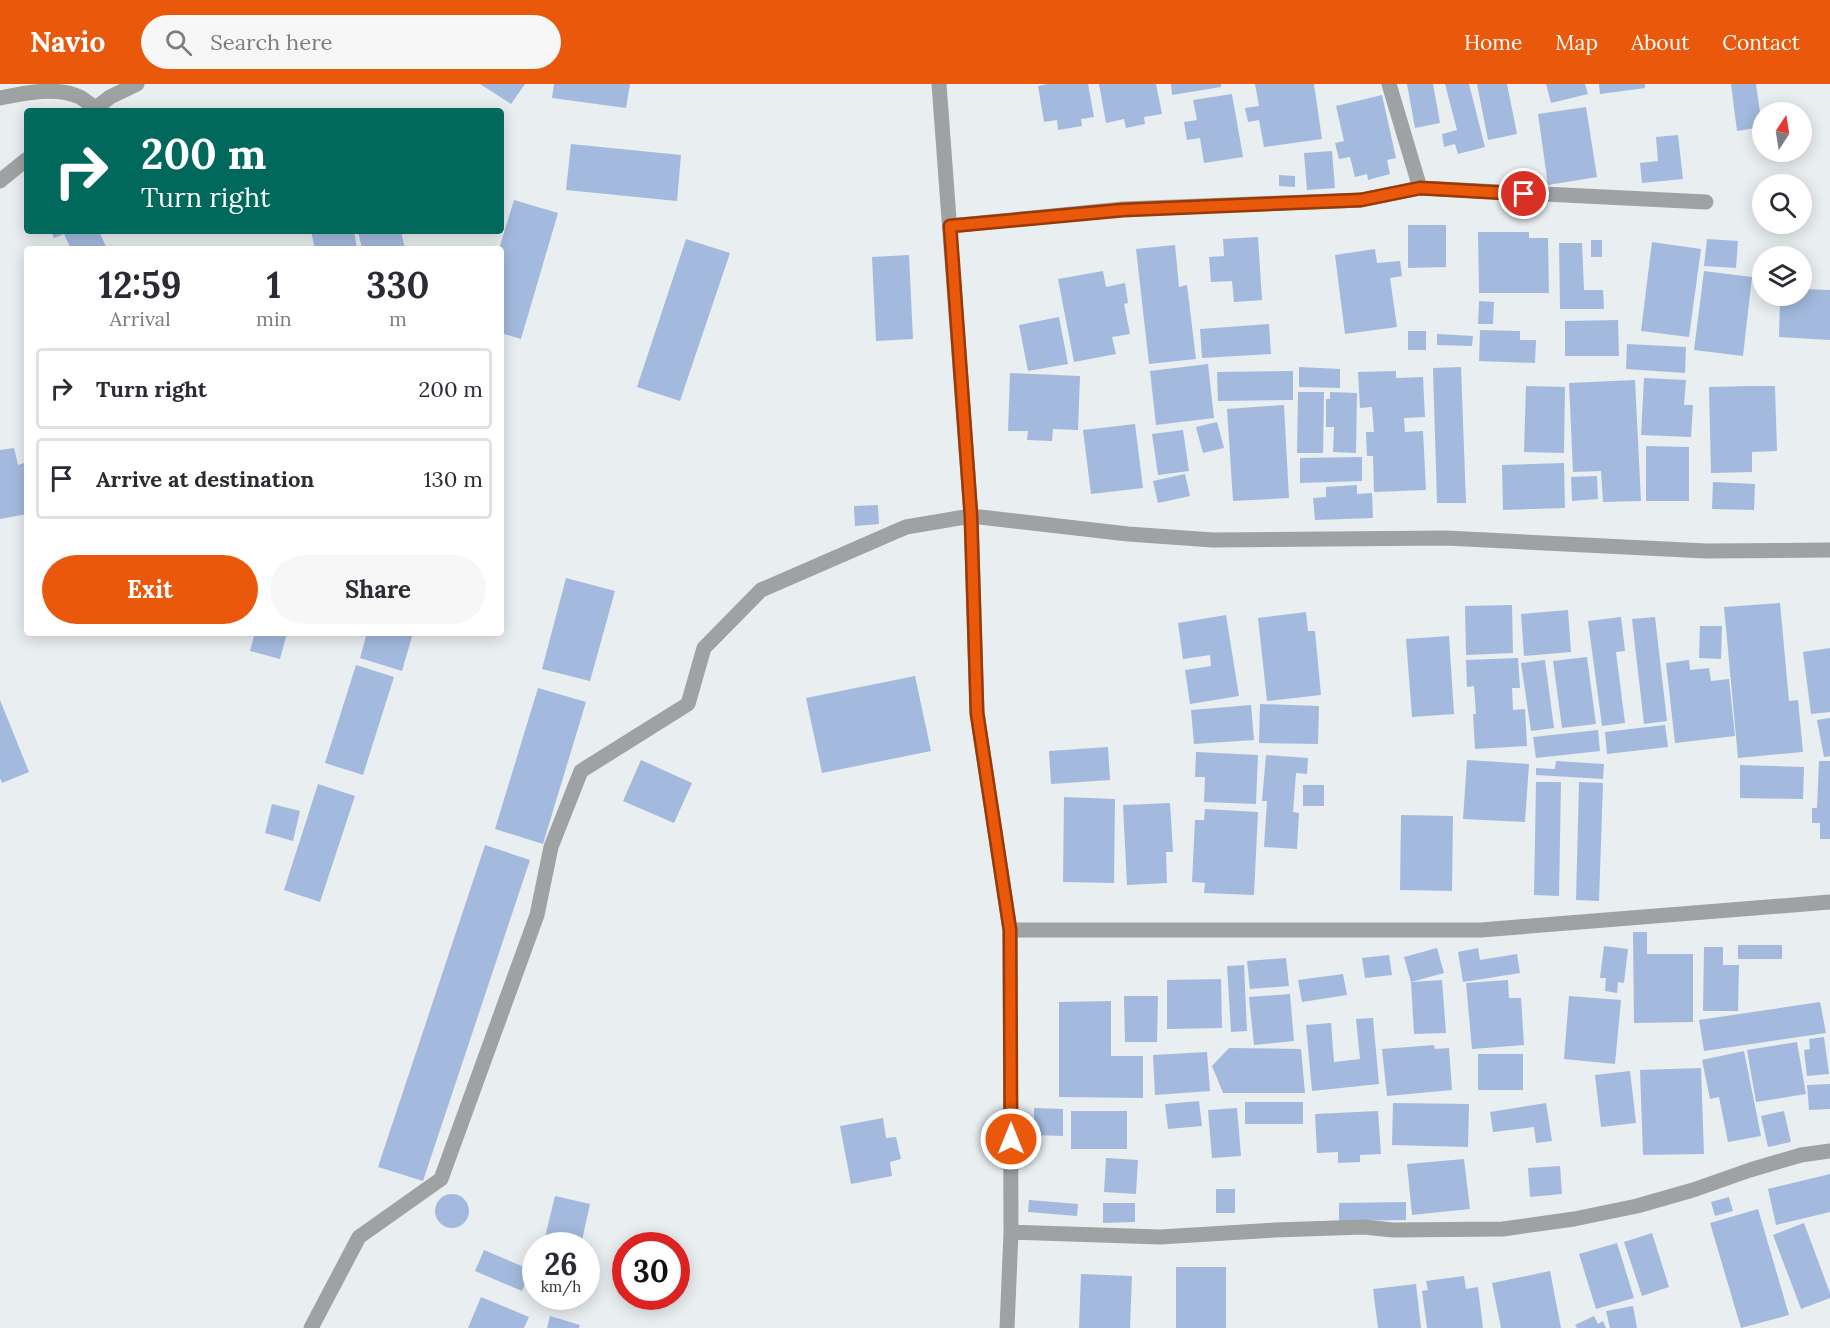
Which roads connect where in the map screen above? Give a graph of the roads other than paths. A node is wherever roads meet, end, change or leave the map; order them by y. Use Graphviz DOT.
graph roads {
  1 [pos="138,84"];
  2 [pos="939,84"];
  3 [pos="1389,84"];
  4 [pos="0,98"];
  5 [pos="92,108"];
  6 [pos="96,108"];
  7 [pos="24,161"];
  8 [pos="0,181"];
  9 [pos="1420,188"];
  10 [pos="1706,202"];
  11 [pos="950,226"];
  12 [pos="971,516"];
  13 [pos="1830,550"];
  14 [pos="1830,902"];
  15 [pos="1010,930"];
  16 [pos="1830,1151"];
  17 [pos="1011,1232"];
  18 [pos="311,1328"];
  19 [pos="1007,1328"];
  1 -- 6 [label="street"];
  2 -- 11 [label="street"];
  3 -- 9 [label="street"];
  4 -- 5 [label="street"];
  7 -- 8 [label="street"];
  9 -- 10 [label="street"];
  9 -- 11 [label="street"];
  11 -- 12 [label="street"];
  12 -- 13 [label="street"];
  12 -- 15 [label="street"];
  12 -- 18 [label="street"];
  14 -- 15 [label="street"];
  15 -- 17 [label="street"];
  16 -- 17 [label="street"];
  17 -- 19 [label="street"];
}
